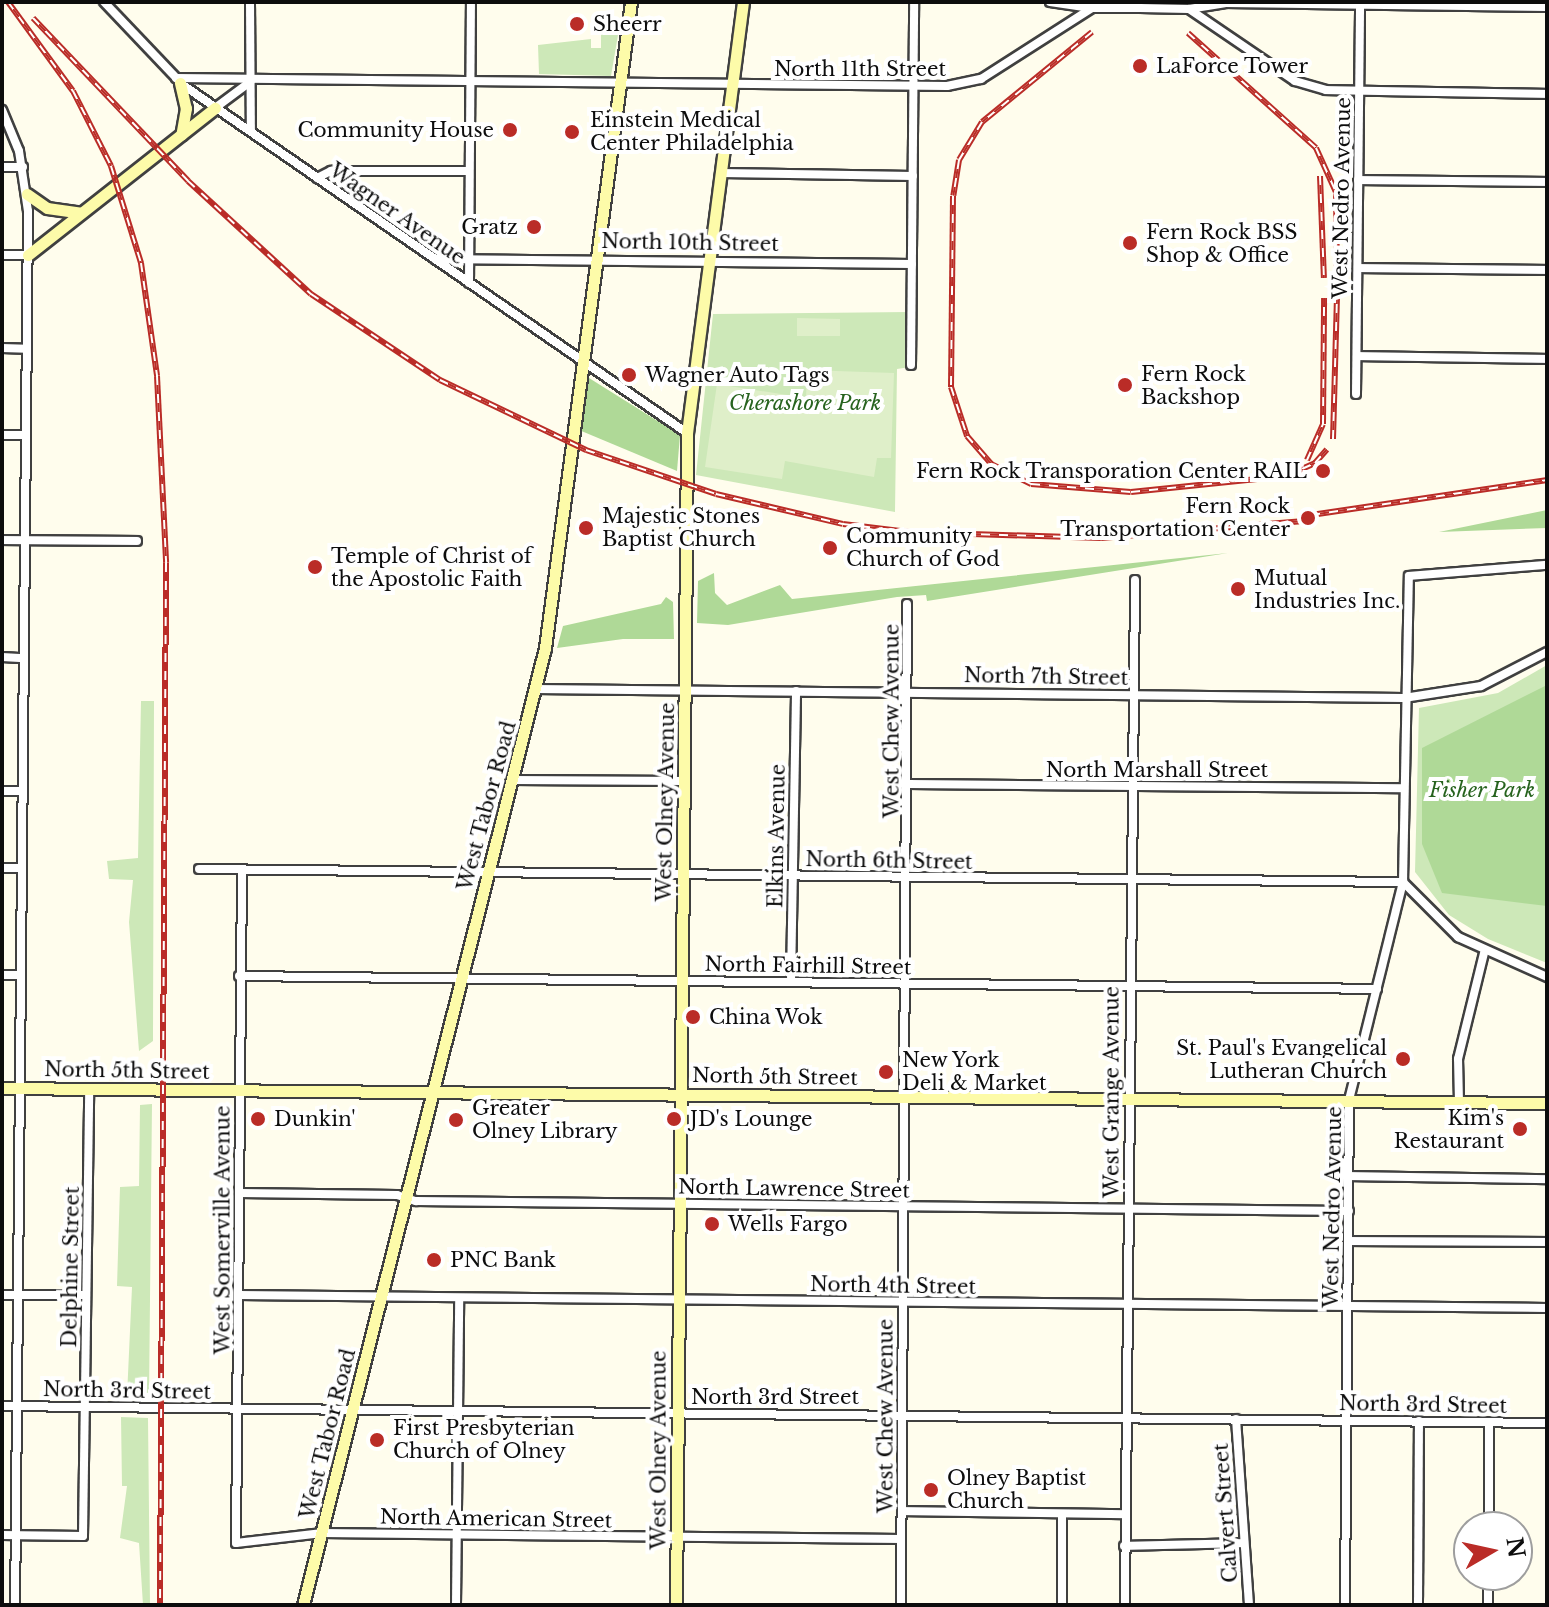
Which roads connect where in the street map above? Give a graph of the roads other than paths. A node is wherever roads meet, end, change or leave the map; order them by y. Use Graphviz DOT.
graph roads {
  1 [pos="104,2"];
  2 [pos="250,2"];
  3 [pos="471,2"];
  4 [pos="631,2"];
  5 [pos="743,2"];
  6 [pos="914,2"];
  7 [pos="1050,2"];
  8 [pos="1360,4"];
  9 [pos="1140,5"];
  10 [pos="1547,7"];
  11 [pos="1092,8"];
  12 [pos="1189,9"];
  13 [pos="178,80"];
  14 [pos="250,82"];
  15 [pos="470,84"];
  16 [pos="620,85"];
  17 [pos="732,85"];
  18 [pos="915,87"];
  19 [pos="1359,93"];
  20 [pos="1547,94"];
  21 [pos="215,108"];
  22 [pos="2,110"];
  23 [pos="251,131"];
  24 [pos="181,135"];
  25 [pos="2,167"];
  26 [pos="23,167"];
  27 [pos="468,171"];
  28 [pos="721,173"];
  29 [pos="913,176"];
  30 [pos="317,178"];
  31 [pos="1358,180"];
  32 [pos="1547,182"];
  33 [pos="27,194"];
  34 [pos="81,213"];
  35 [pos="2,255"];
  36 [pos="28,255"];
  37 [pos="434,259"];
  38 [pos="468,259"];
  39 [pos="598,260"];
  40 [pos="709,261"];
  41 [pos="912,264"];
  42 [pos="1358,268"];
  43 [pos="1547,270"];
  44 [pos="469,283"];
  45 [pos="2,348"];
  46 [pos="26,349"];
  47 [pos="1357,356"];
  48 [pos="1547,359"];
  49 [pos="584,363"];
  50 [pos="911,365"];
  51 [pos="1356,394"];
  52 [pos="687,433"];
  53 [pos="2,435"];
  54 [pos="26,435"];
  55 [pos="2,540"];
  56 [pos="25,540"];
  57 [pos="137,541"];
  58 [pos="1547,565"];
  59 [pos="1135,580"];
  60 [pos="907,604"];
  61 [pos="1547,652"];
  62 [pos="2,657"];
  63 [pos="24,658"];
  64 [pos="535,689"];
  65 [pos="685,689"];
  66 [pos="796,691"];
  67 [pos="909,691"];
  68 [pos="1132,694"];
  69 [pos="1404,698"];
  70 [pos="513,780"];
  71 [pos="684,781"];
  72 [pos="909,784"];
  73 [pos="1131,786"];
  74 [pos="1404,788"];
  75 [pos="2,791"];
  76 [pos="22,791"];
  77 [pos="2,868"];
  78 [pos="22,868"];
  79 [pos="199,869"];
  80 [pos="242,870"];
  81 [pos="488,871"];
  82 [pos="683,873"];
  83 [pos="792,876"];
  84 [pos="908,877"];
  85 [pos="1132,880"];
  86 [pos="1403,882"];
  87 [pos="1484,953"];
  88 [pos="2,975"];
  89 [pos="21,975"];
  90 [pos="239,976"];
  91 [pos="1547,977"];
  92 [pos="682,979"];
  93 [pos="461,980"];
  94 [pos="791,981"];
  95 [pos="907,983"];
  96 [pos="1129,985"];
  97 [pos="1377,989"];
  98 [pos="2,1088"];
  99 [pos="20,1088"];
  100 [pos="89,1088"];
  101 [pos="239,1089"];
  102 [pos="434,1091"];
  103 [pos="681,1093"];
  104 [pos="905,1097"];
  105 [pos="1128,1098"];
  106 [pos="1349,1100"];
  107 [pos="1459,1102"];
  108 [pos="1547,1103"];
  109 [pos="1350,1176"];
  110 [pos="1547,1179"];
  111 [pos="240,1193"];
  112 [pos="406,1198"];
  113 [pos="679,1204"];
  114 [pos="904,1206"];
  115 [pos="1127,1209"];
  116 [pos="1349,1211"];
  117 [pos="1349,1241"];
  118 [pos="1547,1242"];
  119 [pos="2,1295"];
  120 [pos="18,1295"];
  121 [pos="86,1295"];
  122 [pos="239,1295"];
  123 [pos="381,1297"];
  124 [pos="459,1299"];
  125 [pos="678,1300"];
  126 [pos="903,1302"];
  127 [pos="1126,1305"];
  128 [pos="1348,1308"];
  129 [pos="1547,1308"];
  130 [pos="2,1406"];
  131 [pos="17,1406"];
  132 [pos="85,1407"];
  133 [pos="237,1409"];
  134 [pos="352,1411"];
  135 [pos="457,1412"];
  136 [pos="679,1412"];
  137 [pos="903,1414"];
  138 [pos="1125,1418"];
  139 [pos="1236,1419"];
  140 [pos="1346,1421"];
  141 [pos="1419,1421"];
  142 [pos="1489,1422"];
  143 [pos="1547,1423"];
  144 [pos="902,1511"];
  145 [pos="1489,1511"];
  146 [pos="1062,1514"];
  147 [pos="1124,1514"];
  148 [pos="322,1533"];
  149 [pos="2,1535"];
  150 [pos="16,1535"];
  151 [pos="456,1535"];
  152 [pos="677,1537"];
  153 [pos="901,1539"];
  154 [pos="236,1541"];
  155 [pos="1244,1543"];
  156 [pos="1124,1546"];
  157 [pos="15,1605"];
  158 [pos="303,1605"];
  159 [pos="456,1605"];
  160 [pos="676,1605"];
  161 [pos="901,1605"];
  162 [pos="1062,1605"];
  163 [pos="1125,1605"];
  164 [pos="1249,1605"];
  165 [pos="1345,1605"];
  166 [pos="1418,1605"];
  1 -- 13 [label="street, Wagner Avenue"];
  2 -- 14 [label="street"];
  3 -- 15 [label="street"];
  4 -- 16 [label="street, West Tabor Road"];
  5 -- 17 [label="street, West Olney Avenue"];
  6 -- 18 [label="street"];
  7 -- 11 [label="street"];
  8 -- 10 [label="street"];
  8 -- 12 [label="street"];
  8 -- 19 [label="street, West Nedro Avenue"];
  9 -- 11 [label="street"];
  9 -- 12 [label="street"];
  11 -- 18 [label="street, North 11th Street"];
  12 -- 19 [label="street"];
  13 -- 14 [label="street, North 11th Street"];
  13 -- 21 [label="street, Wagner Avenue"];
  13 -- 24 [label="street"];
  14 -- 15 [label="street, North 11th Street"];
  14 -- 21 [label="street"];
  14 -- 23 [label="street"];
  15 -- 16 [label="street, North 11th Street"];
  15 -- 27 [label="street"];
  16 -- 17 [label="street, North 11th Street"];
  16 -- 39 [label="street, West Tabor Road"];
  17 -- 18 [label="street, North 11th Street"];
  17 -- 28 [label="street, West Olney Avenue"];
  18 -- 29 [label="street"];
  19 -- 20 [label="street"];
  19 -- 31 [label="street, West Nedro Avenue"];
  21 -- 23 [label="street, Wagner Avenue"];
  21 -- 24 [label="street"];
  22 -- 26 [label="street"];
  23 -- 30 [label="street, Wagner Avenue"];
  24 -- 34 [label="street"];
  25 -- 26 [label="street"];
  26 -- 33 [label="street"];
  27 -- 30 [label="street"];
  27 -- 38 [label="street"];
  28 -- 29 [label="street"];
  28 -- 40 [label="street, West Olney Avenue"];
  29 -- 41 [label="street"];
  30 -- 37 [label="street, Wagner Avenue"];
  31 -- 32 [label="street"];
  31 -- 42 [label="street, West Nedro Avenue"];
  33 -- 34 [label="street"];
  33 -- 36 [label="street"];
  34 -- 36 [label="street"];
  35 -- 36 [label="street"];
  36 -- 46 [label="street"];
  37 -- 38 [label="street, North 10th Street"];
  37 -- 44 [label="street, Wagner Avenue"];
  38 -- 39 [label="street, North 10th Street"];
  38 -- 44 [label="street"];
  39 -- 40 [label="street, North 10th Street"];
  39 -- 49 [label="street, West Tabor Road"];
  40 -- 41 [label="street, North 10th Street"];
  40 -- 52 [label="street, West Olney Avenue"];
  41 -- 50 [label="street"];
  42 -- 43 [label="street"];
  42 -- 47 [label="street, West Nedro Avenue"];
  44 -- 49 [label="street, Wagner Avenue"];
  45 -- 46 [label="street"];
  46 -- 54 [label="street"];
  47 -- 48 [label="street"];
  47 -- 51 [label="street, West Nedro Avenue"];
  49 -- 52 [label="street, Wagner Avenue"];
  49 -- 64 [label="street, West Tabor Road"];
  52 -- 65 [label="street, West Olney Avenue"];
  53 -- 54 [label="street"];
  54 -- 56 [label="street"];
  55 -- 56 [label="street"];
  56 -- 57 [label="street"];
  56 -- 63 [label="street"];
  58 -- 69 [label="street, West Nedro Avenue"];
  59 -- 68 [label="street, West Grange Avenue"];
  60 -- 67 [label="street, West Chew Avenue"];
  61 -- 69 [label="street, North 7th Street"];
  62 -- 63 [label="street"];
  63 -- 76 [label="street"];
  64 -- 65 [label="street, North 7th Street"];
  64 -- 70 [label="street, West Tabor Road"];
  65 -- 66 [label="street, North 7th Street"];
  65 -- 71 [label="street, West Olney Avenue"];
  66 -- 67 [label="street, North 7th Street"];
  66 -- 83 [label="street, Elkins Avenue"];
  67 -- 68 [label="street, North 7th Street"];
  67 -- 72 [label="street, West Chew Avenue"];
  68 -- 69 [label="street, North 7th Street"];
  68 -- 73 [label="street, West Grange Avenue"];
  69 -- 74 [label="street, West Nedro Avenue"];
  70 -- 71 [label="street"];
  70 -- 81 [label="street, West Tabor Road"];
  71 -- 82 [label="street, West Olney Avenue"];
  72 -- 73 [label="street, North Marshall Street"];
  72 -- 84 [label="street, West Chew Avenue"];
  73 -- 74 [label="street, North Marshall Street"];
  73 -- 85 [label="street, West Grange Avenue"];
  74 -- 86 [label="street, West Nedro Avenue"];
  75 -- 76 [label="street"];
  76 -- 78 [label="street"];
  77 -- 78 [label="street"];
  78 -- 89 [label="street"];
  79 -- 80 [label="street, North 6th Street"];
  80 -- 81 [label="street, North 6th Street"];
  80 -- 90 [label="street, West Somerville Avenue"];
  81 -- 82 [label="street, North 6th Street"];
  81 -- 93 [label="street, West Tabor Road"];
  82 -- 83 [label="street, North 6th Street"];
  82 -- 92 [label="street, West Olney Avenue"];
  83 -- 84 [label="street, North 6th Street"];
  83 -- 94 [label="street, Elkins Avenue"];
  84 -- 85 [label="street, North 6th Street"];
  84 -- 95 [label="street, West Chew Avenue"];
  85 -- 86 [label="street, North 6th Street"];
  85 -- 96 [label="street, West Grange Avenue"];
  86 -- 87 [label="street"];
  86 -- 97 [label="street, West Nedro Avenue"];
  87 -- 91 [label="street"];
  87 -- 107 [label="street"];
  88 -- 89 [label="street"];
  89 -- 99 [label="street"];
  90 -- 93 [label="street, North Fairhill Street"];
  90 -- 101 [label="street, West Somerville Avenue"];
  92 -- 93 [label="street, North Fairhill Street"];
  92 -- 94 [label="street, North Fairhill Street"];
  92 -- 103 [label="street, West Olney Avenue"];
  93 -- 102 [label="street, West Tabor Road"];
  94 -- 95 [label="street, North Fairhill Street"];
  95 -- 96 [label="street, North Fairhill Street"];
  95 -- 104 [label="street, West Chew Avenue"];
  96 -- 97 [label="street, North Fairhill Street"];
  96 -- 105 [label="street, West Grange Avenue"];
  97 -- 106 [label="street, West Nedro Avenue"];
  98 -- 99 [label="street, North 5th Street"];
  99 -- 100 [label="street, North 5th Street"];
  99 -- 120 [label="street"];
  100 -- 101 [label="street, North 5th Street"];
  100 -- 121 [label="street, Delphine Street"];
  101 -- 102 [label="street, North 5th Street"];
  101 -- 111 [label="street, West Somerville Avenue"];
  102 -- 103 [label="street, North 5th Street"];
  102 -- 112 [label="street, West Tabor Road"];
  103 -- 104 [label="street, North 5th Street"];
  103 -- 113 [label="street, West Olney Avenue"];
  104 -- 105 [label="street, North 5th Street"];
  104 -- 114 [label="street, West Chew Avenue"];
  105 -- 106 [label="street, North 5th Street"];
  105 -- 115 [label="street, West Grange Avenue"];
  106 -- 107 [label="street, North 5th Street"];
  106 -- 109 [label="street, West Nedro Avenue"];
  107 -- 108 [label="street, North 5th Street"];
  109 -- 110 [label="street"];
  109 -- 116 [label="street, West Nedro Avenue"];
  111 -- 112 [label="street, North Lawrence Street"];
  111 -- 122 [label="street, West Somerville Avenue"];
  112 -- 113 [label="street, North Lawrence Street"];
  112 -- 123 [label="street, West Tabor Road"];
  113 -- 114 [label="street, North Lawrence Street"];
  113 -- 125 [label="street, West Olney Avenue"];
  114 -- 115 [label="street, North Lawrence Street"];
  114 -- 126 [label="street, West Chew Avenue"];
  115 -- 116 [label="street, North Lawrence Street"];
  115 -- 127 [label="street, West Grange Avenue"];
  116 -- 117 [label="street, West Nedro Avenue"];
  117 -- 118 [label="street"];
  117 -- 128 [label="street, West Nedro Avenue"];
  119 -- 120 [label="street"];
  120 -- 121 [label="street"];
  120 -- 131 [label="street"];
  121 -- 132 [label="street, Delphine Street"];
  122 -- 123 [label="street, North 4th Street"];
  122 -- 133 [label="street, West Somerville Avenue"];
  123 -- 124 [label="street, North 4th Street"];
  123 -- 134 [label="street, West Tabor Road"];
  124 -- 125 [label="street, North 4th Street"];
  124 -- 135 [label="street"];
  125 -- 126 [label="street, North 4th Street"];
  125 -- 136 [label="street, West Olney Avenue"];
  126 -- 127 [label="street, North 4th Street"];
  126 -- 137 [label="street, West Chew Avenue"];
  127 -- 128 [label="street, North 4th Street"];
  127 -- 138 [label="street, West Grange Avenue"];
  128 -- 129 [label="street, North 4th Street"];
  128 -- 140 [label="street, West Nedro Avenue"];
  130 -- 131 [label="street, North 3rd Street"];
  131 -- 132 [label="street, North 3rd Street"];
  131 -- 150 [label="street"];
  132 -- 133 [label="street, North 3rd Street"];
  132 -- 150 [label="street, Delphine Street"];
  133 -- 134 [label="street, North 3rd Street"];
  133 -- 154 [label="street, West Somerville Avenue"];
  134 -- 135 [label="street, North 3rd Street"];
  134 -- 148 [label="street, West Tabor Road"];
  135 -- 136 [label="street, North 3rd Street"];
  135 -- 151 [label="street"];
  136 -- 137 [label="street, North 3rd Street"];
  136 -- 152 [label="street, West Olney Avenue"];
  137 -- 138 [label="street, North 3rd Street"];
  137 -- 144 [label="street, West Chew Avenue"];
  138 -- 139 [label="street, North 3rd Street"];
  138 -- 147 [label="street, West Grange Avenue"];
  139 -- 140 [label="street, North 3rd Street"];
  139 -- 155 [label="street, Calvert Street"];
  140 -- 141 [label="street, North 3rd Street"];
  140 -- 165 [label="street, West Nedro Avenue"];
  141 -- 142 [label="street, North 3rd Street"];
  141 -- 166 [label="street"];
  142 -- 143 [label="street, North 3rd Street"];
  142 -- 145 [label="street"];
  144 -- 146 [label="street"];
  144 -- 153 [label="street, West Chew Avenue"];
  146 -- 147 [label="street"];
  146 -- 162 [label="street"];
  147 -- 156 [label="street, West Grange Avenue"];
  148 -- 151 [label="street, North American Street"];
  148 -- 154 [label="street, North American Street"];
  148 -- 158 [label="street, West Tabor Road"];
  149 -- 150 [label="street"];
  150 -- 157 [label="street"];
  151 -- 152 [label="street, North American Street"];
  151 -- 159 [label="street"];
  152 -- 153 [label="street, North American Street"];
  152 -- 160 [label="street, West Olney Avenue"];
  153 -- 161 [label="street, West Chew Avenue"];
  155 -- 156 [label="street"];
  155 -- 164 [label="street, Calvert Street"];
  156 -- 163 [label="street, West Grange Avenue"];
}
